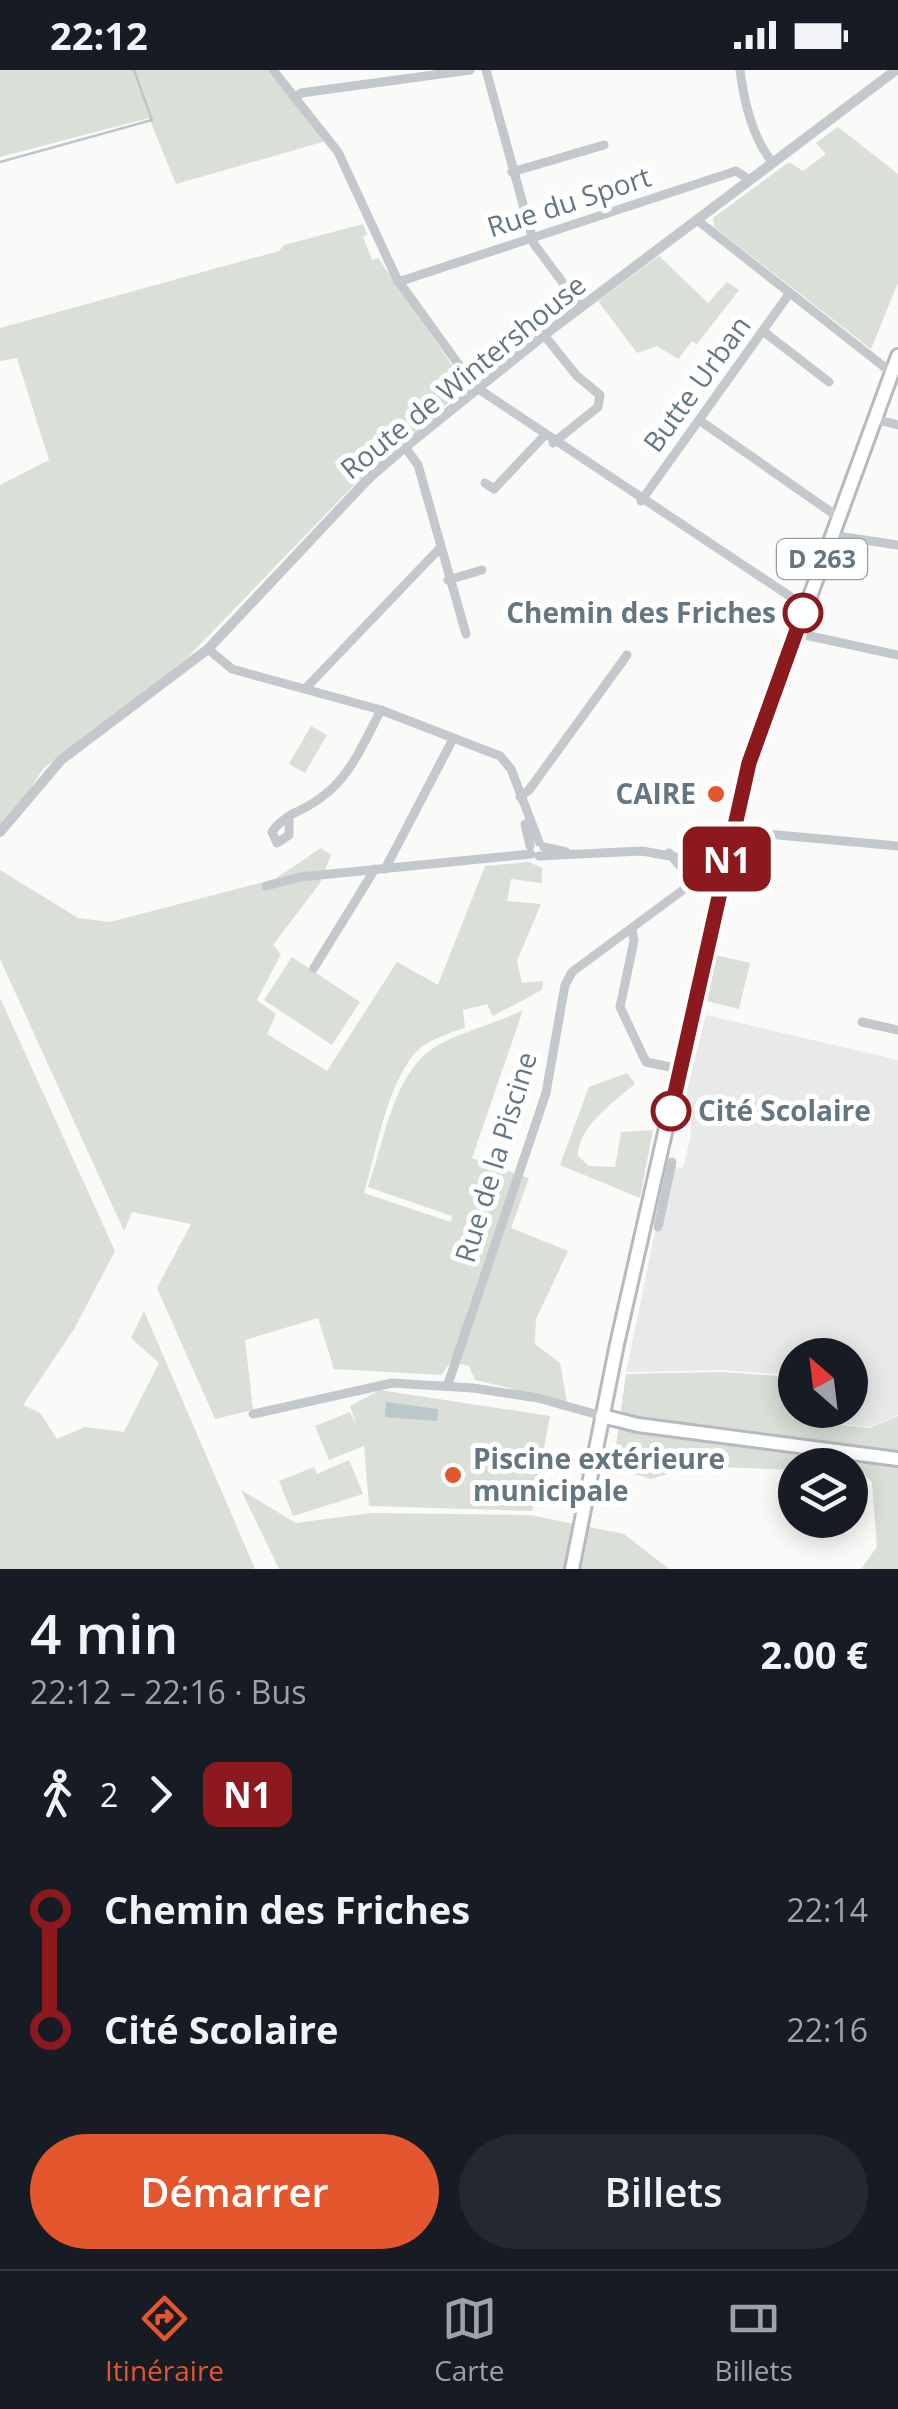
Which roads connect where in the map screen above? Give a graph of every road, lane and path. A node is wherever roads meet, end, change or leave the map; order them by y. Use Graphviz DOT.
graph roads {
  1 [pos="273,70"];
  2 [pos="470,70"];
  3 [pos="486,70"];
  4 [pos="740,70"];
  5 [pos="896,70"];
  6 [pos="295,98"];
  7 [pos="604,145"];
  8 [pos="773,163"];
  9 [pos="512,172"];
  10 [pos="750,180"];
  11 [pos="697,220"];
  12 [pos="532,238"];
  13 [pos="398,282"];
  14 [pos="789,294"];
  15 [pos="581,307"];
  16 [pos="763,331"];
  17 [pos="544,335"];
  18 [pos="898,356"];
  19 [pos="892,373"];
  20 [pos="829,382"];
  21 [pos="476,388"];
  22 [pos="874,418"];
  23 [pos="699,420"];
  24 [pos="898,425"];
  25 [pos="549,440"];
  26 [pos="405,448"];
  27 [pos="485,483"];
  28 [pos="641,501"];
  29 [pos="838,518"];
  30 [pos="831,535"];
  31 [pos="898,545"];
  32 [pos="440,548"];
  33 [pos="444,564"];
  34 [pos="419,570"];
  35 [pos="482,570"];
  36 [pos="448,580"];
  37 [pos="806,607"];
  38 [pos="796,632"];
  39 [pos="466,634"];
  40 [pos="208,649"];
  41 [pos="898,655"];
  42 [pos="627,656"];
  43 [pos="305,689"];
  44 [pos="381,710"];
  45 [pos="453,739"];
  46 [pos="519,793"];
  47 [pos="288,816"];
  48 [pos="734,831"];
  49 [pos="0,832"];
  50 [pos="898,846"];
  51 [pos="535,849"];
  52 [pos="669,854"];
  53 [pos="705,862"];
  54 [pos="726,866"];
  55 [pos="380,869"];
  56 [pos="692,880"];
  57 [pos="266,886"];
  58 [pos="721,888"];
  59 [pos="632,929"];
  60 [pos="314,968"];
  61 [pos="862,1022"];
  62 [pos="898,1030"];
  63 [pos="680,1069"];
  64 [pos="672,1162"];
  65 [pos="658,1226"];
  66 [pos="448,1384"];
  67 [pos="253,1414"];
  68 [pos="605,1417"];
  69 [pos="898,1459"];
  70 [pos="576,1569"];
  1 -- 6 [label="street"];
  2 -- 6 [label="street"];
  3 -- 9 [label="street"];
  4 -- 8 [label="street"];
  5 -- 8 [label="street, Route de Wintershouse"];
  6 -- 13 [label="street"];
  7 -- 9 [label="street"];
  8 -- 10 [label="street, Route de Wintershouse"];
  9 -- 12 [label="street"];
  10 -- 11 [label="street, Route de Wintershouse"];
  10 -- 12 [label="street, Rue du Sport"];
  11 -- 14 [label="street"];
  11 -- 15 [label="street, Route de Wintershouse"];
  12 -- 13 [label="street, Rue du Sport"];
  12 -- 15 [label="street"];
  13 -- 21 [label="street"];
  14 -- 16 [label="street, Butte Urban"];
  14 -- 19 [label="street"];
  15 -- 17 [label="street, Route de Wintershouse"];
  16 -- 20 [label="street"];
  16 -- 23 [label="street, Butte Urban"];
  17 -- 21 [label="street, Route de Wintershouse"];
  17 -- 25 [label="street"];
  18 -- 19 [label="main road, D 263"];
  19 -- 22 [label="main road, D 263"];
  21 -- 25 [label="street"];
  21 -- 26 [label="street, Route de Wintershouse"];
  22 -- 24 [label="street"];
  22 -- 29 [label="main road, D 263"];
  23 -- 28 [label="street, Butte Urban"];
  23 -- 29 [label="street"];
  25 -- 27 [label="street"];
  25 -- 28 [label="street"];
  26 -- 32 [label="street"];
  26 -- 40 [label="street, Route de Wintershouse"];
  28 -- 37 [label="street"];
  29 -- 30 [label="main road, D 263"];
  30 -- 31 [label="street"];
  30 -- 37 [label="main road, D 263"];
  32 -- 33 [label="street"];
  32 -- 34 [label="street"];
  33 -- 34 [label="street"];
  33 -- 36 [label="street"];
  34 -- 43 [label="street"];
  35 -- 36 [label="street"];
  36 -- 39 [label="street"];
  37 -- 38 [label="main road, D 263"];
  38 -- 41 [label="street"];
  38 -- 48 [label="main road, D 263"];
  40 -- 43 [label="street"];
  40 -- 49 [label="street, Route de Wintershouse"];
  42 -- 46 [label="street"];
  43 -- 44 [label="street"];
  44 -- 45 [label="street"];
  44 -- 47 [label="street"];
  45 -- 46 [label="street"];
  45 -- 55 [label="street"];
  46 -- 51 [label="street"];
  48 -- 50 [label="street"];
  48 -- 54 [label="main road, D 263"];
  51 -- 52 [label="street"];
  51 -- 55 [label="street"];
  52 -- 53 [label="street"];
  52 -- 56 [label="street"];
  53 -- 54 [label="street"];
  53 -- 56 [label="street, Rue de la Piscine"];
  54 -- 58 [label="main road, D 263"];
  55 -- 57 [label="street"];
  55 -- 60 [label="street"];
  56 -- 58 [label="street"];
  56 -- 59 [label="street, Rue de la Piscine"];
  58 -- 63 [label="main road, D 263"];
  59 -- 63 [label="street"];
  59 -- 66 [label="street, Rue de la Piscine"];
  61 -- 62 [label="street"];
  63 -- 68 [label="main road, D 263"];
  64 -- 65 [label="street"];
  66 -- 67 [label="street"];
  66 -- 68 [label="street"];
  68 -- 69 [label="main road"];
  68 -- 70 [label="main road, D 263"];
}
